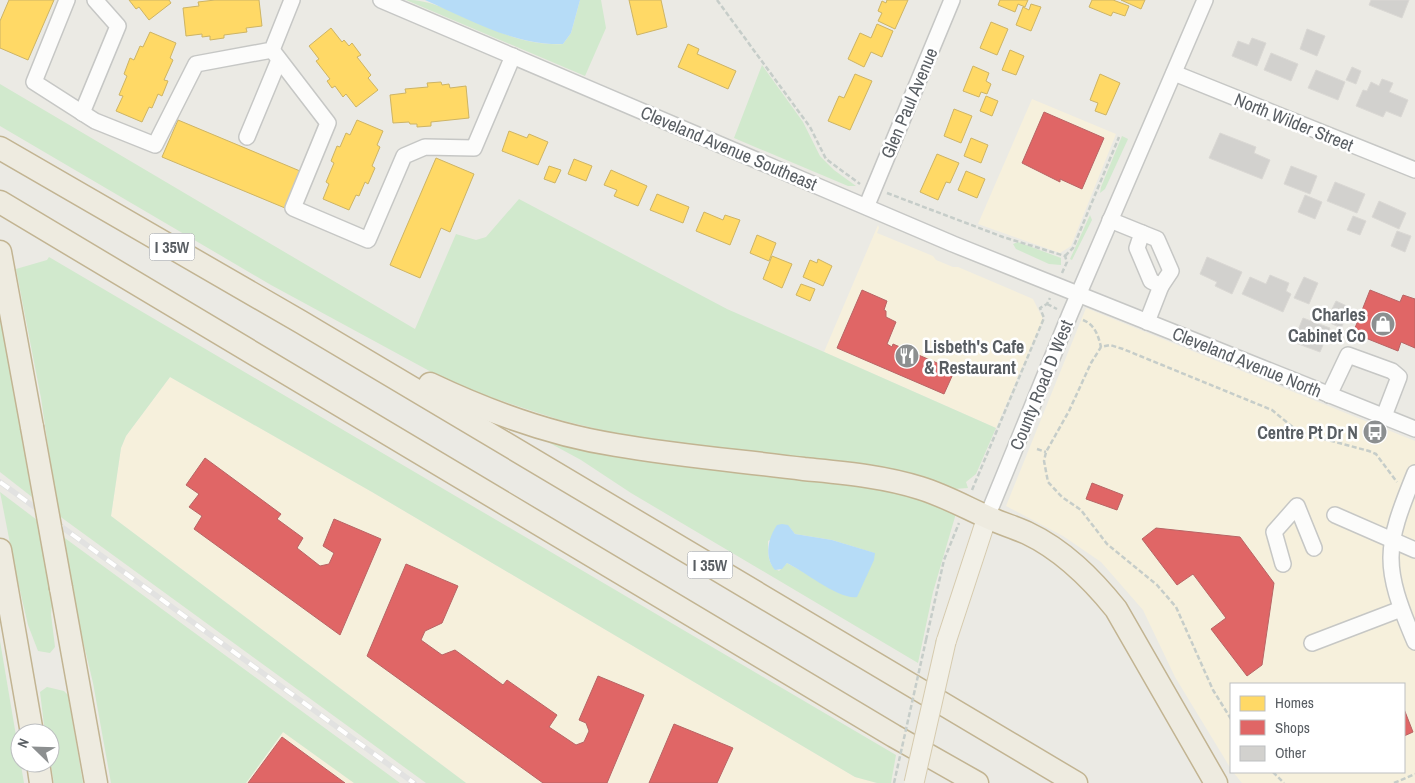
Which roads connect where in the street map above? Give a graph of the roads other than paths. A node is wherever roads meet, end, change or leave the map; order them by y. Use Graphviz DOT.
graph roads {
  1 [pos="67,0"];
  2 [pos="95,0"];
  3 [pos="292,0"];
  4 [pos="381,0"];
  5 [pos="952,0"];
  6 [pos="1205,0"];
  7 [pos="275,55"];
  8 [pos="512,56"];
  9 [pos="1174,73"];
  10 [pos="82,113"];
  11 [pos="248,137"];
  12 [pos="0,148"];
  13 [pos="1415,170"];
  14 [pos="0,202"];
  15 [pos="866,206"];
  16 [pos="1110,220"];
  17 [pos="1142,233"];
  18 [pos="1,256"];
  19 [pos="1161,286"];
  20 [pos="1079,294"];
  21 [pos="301,322"];
  22 [pos="1147,322"];
  23 [pos="1329,395"];
  24 [pos="1384,416"];
  25 [pos="1415,429"];
  26 [pos="1412,480"];
  27 [pos="1335,515"];
  28 [pos="987,517"];
  29 [pos="1391,540"];
  30 [pos="1314,548"];
  31 [pos="0,550"];
  32 [pos="1415,550"];
  33 [pos="1283,564"];
  34 [pos="1401,609"];
  35 [pos="1415,642"];
  36 [pos="1312,643"];
  37 [pos="30,723"];
  38 [pos="96,783"];
  39 [pos="914,783"];
  40 [pos="977,783"];
  41 [pos="1076,783"];
  42 [pos="1216,783"];
  1 -- 10 [label="street"];
  2 -- 10 [label="street"];
  3 -- 7 [label="street"];
  4 -- 8 [label="street, Cleveland Avenue Southeast"];
  5 -- 15 [label="street, Glen Paul Avenue"];
  6 -- 9 [label="street, County Road D West"];
  7 -- 8 [label="street"];
  7 -- 10 [label="street"];
  7 -- 11 [label="street"];
  8 -- 15 [label="street, Cleveland Avenue Southeast"];
  9 -- 13 [label="street, North Wilder Street"];
  9 -- 16 [label="street, County Road D West"];
  12 -- 21 [label="highway, I 35W"];
  14 -- 40 [label="highway"];
  15 -- 20 [label="street, Cleveland Avenue Southeast"];
  16 -- 17 [label="street"];
  16 -- 20 [label="street, County Road D West"];
  17 -- 19 [label="street"];
  17 -- 19 [label="street"];
  18 -- 38 [label="highway, bridge"];
  19 -- 22 [label="street"];
  20 -- 22 [label="street, Cleveland Avenue North"];
  20 -- 28 [label="street, County Road D West"];
  21 -- 28 [label="highway"];
  21 -- 41 [label="highway, I 35W"];
  22 -- 23 [label="street, Cleveland Avenue North"];
  23 -- 24 [label="street, Cleveland Avenue North"];
  23 -- 24 [label="street"];
  24 -- 25 [label="street, Cleveland Avenue North"];
  26 -- 29 [label="street"];
  27 -- 29 [label="street"];
  28 -- 39 [label="main road, County Road D West, bridge"];
  28 -- 42 [label="highway"];
  29 -- 32 [label="street"];
  29 -- 34 [label="street"];
  30 -- 33 [label="street"];
  31 -- 37 [label="highway"];
  34 -- 35 [label="street"];
  34 -- 36 [label="street"];
}
